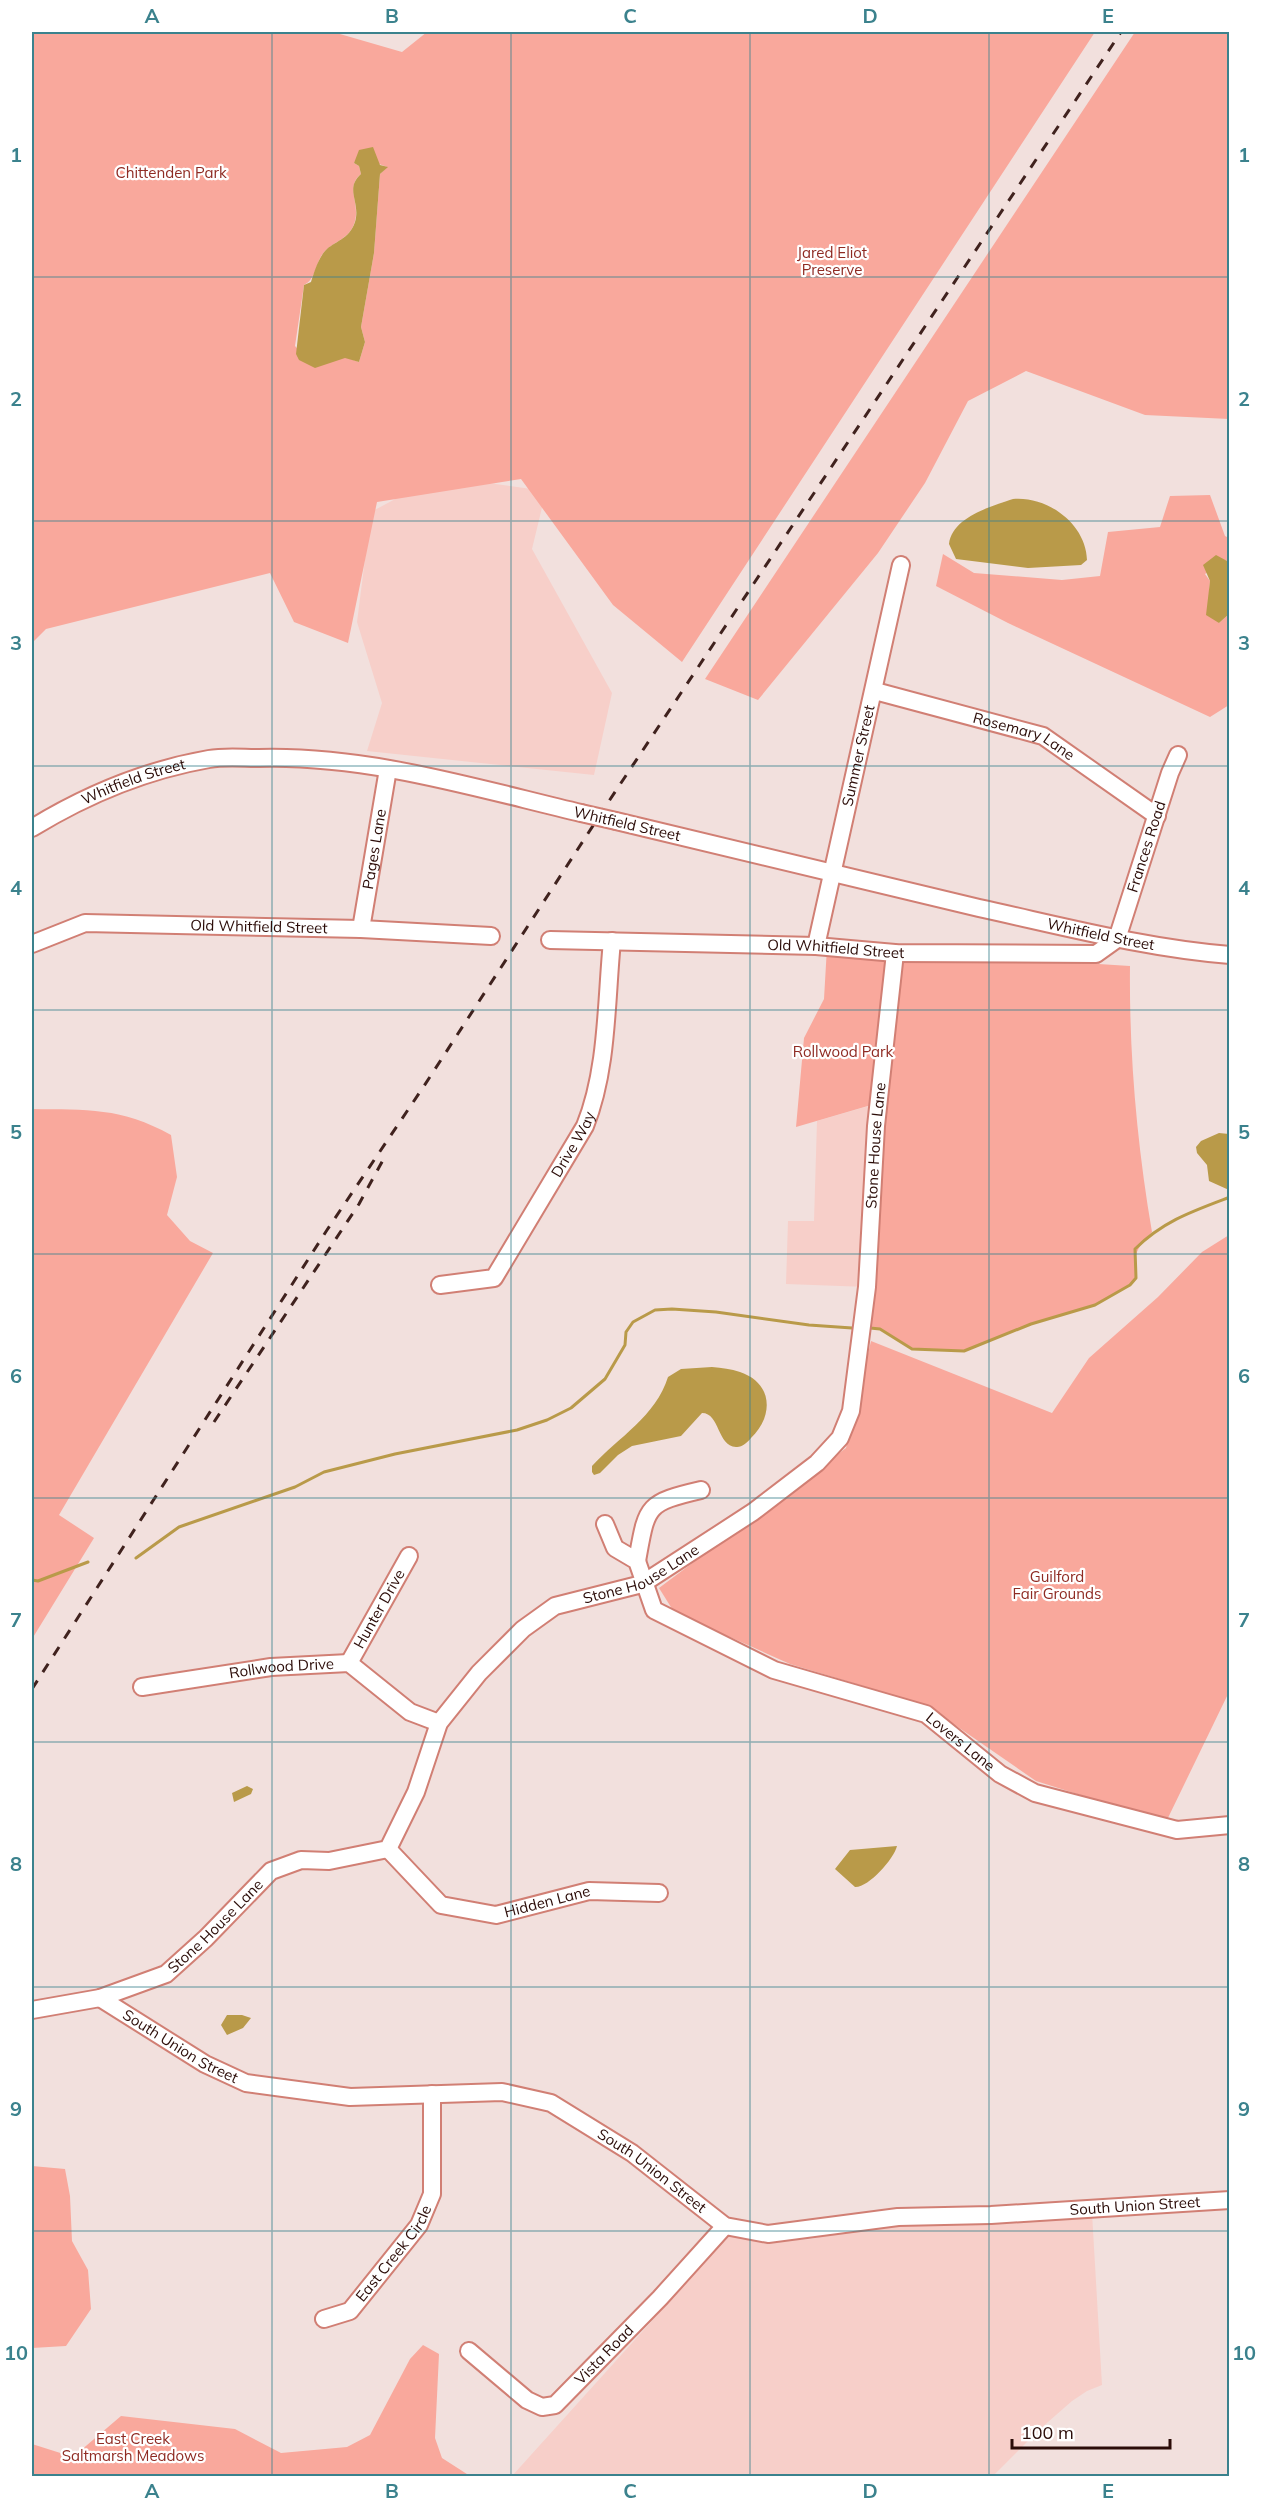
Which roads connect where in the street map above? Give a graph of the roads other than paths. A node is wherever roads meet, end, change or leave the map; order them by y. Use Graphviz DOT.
graph roads {
  1 [pos="901,566"];
  2 [pos="875,691"];
  3 [pos="1178,755"];
  4 [pos="388,769"];
  5 [pos="1157,816"];
  6 [pos="32,828"];
  7 [pos="831,874"];
  8 [pos="361,929"];
  9 [pos="491,936"];
  10 [pos="1117,939"];
  11 [pos="550,940"];
  12 [pos="612,941"];
  13 [pos="32,944"];
  14 [pos="816,946"];
  15 [pos="895,953"];
  16 [pos="1230,955"];
  17 [pos="440,1285"];
  18 [pos="701,1490"];
  19 [pos="605,1524"];
  20 [pos="410,1556"];
  21 [pos="637,1561"];
  22 [pos="642,1584"];
  23 [pos="349,1663"];
  24 [pos="142,1687"];
  25 [pos="439,1723"];
  26 [pos="1230,1825"];
  27 [pos="388,1849"];
  28 [pos="658,1893"];
  29 [pos="100,1998"];
  30 [pos="32,2010"];
  31 [pos="432,2094"];
  32 [pos="1230,2200"];
  33 [pos="725,2226"];
  34 [pos="324,2319"];
  35 [pos="470,2351"];
  1 -- 2 [label="street, Summer Street"];
  2 -- 5 [label="street, Rosemary Lane"];
  2 -- 7 [label="street, Summer Street"];
  3 -- 5 [label="street, Frances Road"];
  4 -- 6 [label="street, Whitfield Street"];
  4 -- 7 [label="street, Whitfield Street, bridge"];
  4 -- 8 [label="street, Pages Lane"];
  5 -- 10 [label="street, Frances Road"];
  7 -- 10 [label="street, Whitfield Street"];
  7 -- 14 [label="street, Summer Street"];
  8 -- 9 [label="street, Old Whitfield Street"];
  8 -- 13 [label="street, Old Whitfield Street"];
  10 -- 15 [label="street, Old Whitfield Street"];
  10 -- 16 [label="street, Whitfield Street"];
  11 -- 12 [label="street, Old Whitfield Street"];
  12 -- 14 [label="street, Old Whitfield Street"];
  12 -- 17 [label="street, Drive Way"];
  14 -- 15 [label="street, Old Whitfield Street"];
  15 -- 22 [label="street, Stone House Lane"];
  18 -- 21 [label="street"];
  19 -- 21 [label="street"];
  20 -- 23 [label="street, Hunter Drive"];
  21 -- 22 [label="street, Lovers Lane"];
  22 -- 25 [label="street, Stone House Lane"];
  22 -- 26 [label="street, Lovers Lane"];
  23 -- 24 [label="street, Rollwood Drive"];
  23 -- 25 [label="street, Rollwood Drive"];
  25 -- 27 [label="street, Stone House Lane"];
  27 -- 28 [label="street, Hidden Lane"];
  27 -- 29 [label="street, Stone House Lane"];
  29 -- 30 [label="street, Stone House Lane"];
  29 -- 31 [label="street, South Union Street"];
  31 -- 33 [label="street, South Union Street"];
  31 -- 34 [label="street, East Creek Circle"];
  32 -- 33 [label="street, South Union Street"];
  33 -- 35 [label="street, Vista Road"];
}
